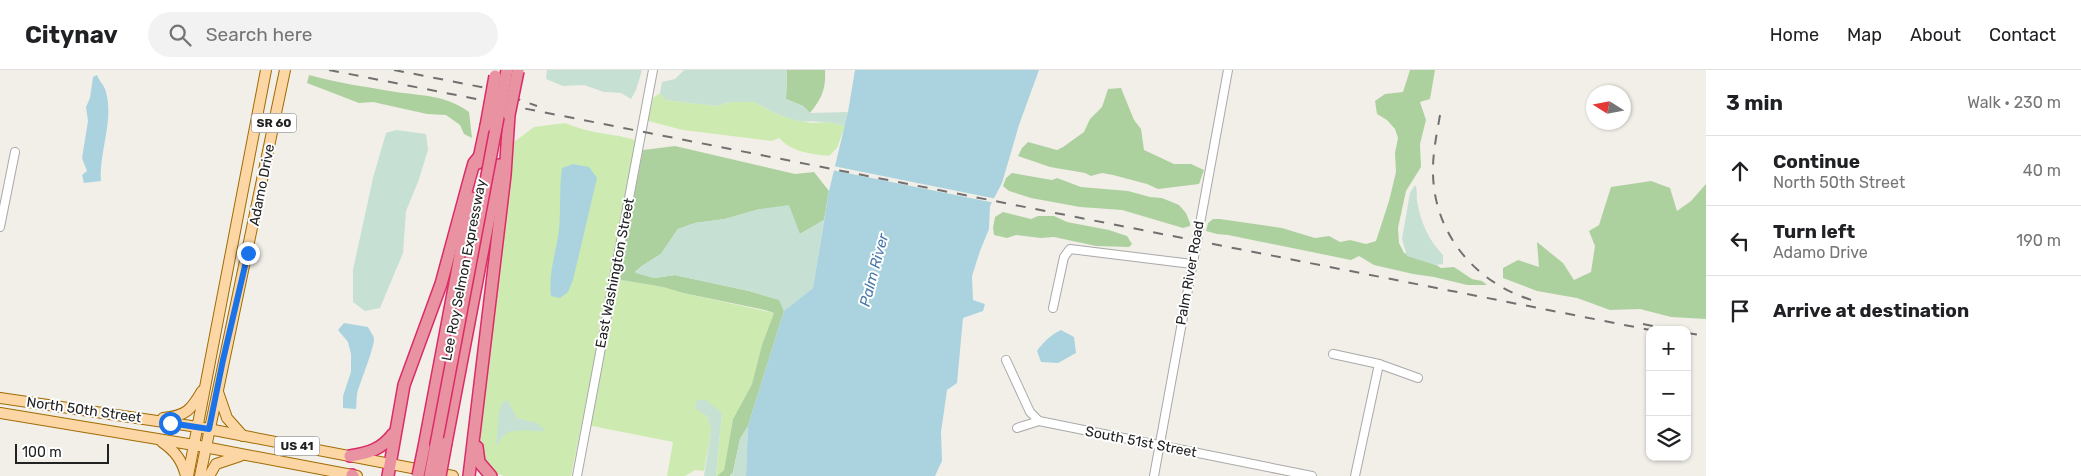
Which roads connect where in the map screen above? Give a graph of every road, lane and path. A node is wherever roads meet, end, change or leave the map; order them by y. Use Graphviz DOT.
graph roads {
  1 [pos="266,70"];
  2 [pos="284,70"];
  3 [pos="514,70"];
  4 [pos="653,70"];
  5 [pos="1228,70"];
  6 [pos="496,73"];
  7 [pos="508,130"];
  8 [pos="15,152"];
  9 [pos="479,157"];
  10 [pos="243,190"];
  11 [pos="260,193"];
  12 [pos="0,227"];
  13 [pos="1192,264"];
  14 [pos="1053,308"];
  15 [pos="1333,354"];
  16 [pos="1006,360"];
  17 [pos="1379,364"];
  18 [pos="1418,378"];
  19 [pos="206,384"];
  20 [pos="217,389"];
  21 [pos="0,398"];
  22 [pos="0,413"];
  23 [pos="152,420"];
  24 [pos="1039,421"];
  25 [pos="198,427"];
  26 [pos="1016,428"];
  27 [pos="209,429"];
  28 [pos="476,429"];
  29 [pos="394,433"];
  30 [pos="244,436"];
  31 [pos="159,440"];
  32 [pos="194,445"];
  33 [pos="1159,445"];
  34 [pos="206,447"];
  35 [pos="245,455"];
  36 [pos="350,456"];
  37 [pos="390,464"];
  38 [pos="187,476"];
  39 [pos="200,476"];
  40 [pos="209,476"];
  41 [pos="354,476"];
  42 [pos="388,476"];
  43 [pos="418,476"];
  44 [pos="430,476"];
  45 [pos="440,476"];
  46 [pos="452,476"];
  47 [pos="469,476"];
  48 [pos="491,476"];
  49 [pos="576,476"];
  50 [pos="1154,476"];
  51 [pos="1312,476"];
  52 [pos="1355,476"];
  1 -- 10 [label="main road, Adamo Drive / SR 60"];
  2 -- 11 [label="main road, Adamo Drive / SR 60"];
  3 -- 7 [label="highway, Lee Roy Selmon Expressway, bridge"];
  3 -- 44 [label="highway, bridge"];
  4 -- 49 [label="street, East Washington Street"];
  5 -- 13 [label="street, Palm River Road"];
  6 -- 9 [label="highway, Lee Roy Selmon Expressway, bridge"];
  7 -- 28 [label="highway"];
  7 -- 45 [label="highway, Lee Roy Selmon Expressway, bridge"];
  8 -- 12 [label="street"];
  9 -- 29 [label="highway"];
  9 -- 43 [label="highway, Lee Roy Selmon Expressway, bridge"];
  10 -- 11 [label="main road"];
  10 -- 19 [label="main road, Adamo Drive / SR 60"];
  11 -- 20 [label="main road, Adamo Drive / SR 60"];
  13 -- 14 [label="street"];
  13 -- 33 [label="street, Palm River Road"];
  15 -- 17 [label="street"];
  16 -- 24 [label="street"];
  17 -- 18 [label="street"];
  17 -- 52 [label="street"];
  19 -- 23 [label="main road"];
  19 -- 25 [label="main road, Adamo Drive / SR 60"];
  20 -- 27 [label="main road, Adamo Drive / SR 60"];
  20 -- 30 [label="main road"];
  21 -- 23 [label="main road, North 50th Street / US 41"];
  22 -- 31 [label="main road, North 50th Street / US 41"];
  23 -- 25 [label="main road, North 50th Street / US 41"];
  24 -- 26 [label="street"];
  24 -- 33 [label="street, South 51st Street"];
  25 -- 27 [label="main road, US 41"];
  25 -- 32 [label="main road, Adamo Drive / SR 60"];
  27 -- 30 [label="main road, US 41"];
  27 -- 34 [label="main road, Adamo Drive / SR 60"];
  28 -- 47 [label="highway"];
  28 -- 48 [label="highway"];
  29 -- 36 [label="highway"];
  29 -- 37 [label="highway"];
  30 -- 36 [label="main road, US 41"];
  31 -- 32 [label="main road, North 50th Street / US 41"];
  31 -- 38 [label="main road"];
  32 -- 34 [label="main road, US 41"];
  32 -- 38 [label="main road, Adamo Drive / SR 60"];
  33 -- 50 [label="street, Palm River Road"];
  33 -- 51 [label="street, South 51st Street"];
  34 -- 35 [label="main road, US 41"];
  34 -- 39 [label="main road, Adamo Drive / SR 60"];
  35 -- 40 [label="main road"];
  35 -- 41 [label="main road, US 41"];
  36 -- 37 [label="main road, US 41"];
  37 -- 42 [label="highway"];
  37 -- 46 [label="main road, US 41"];
}
